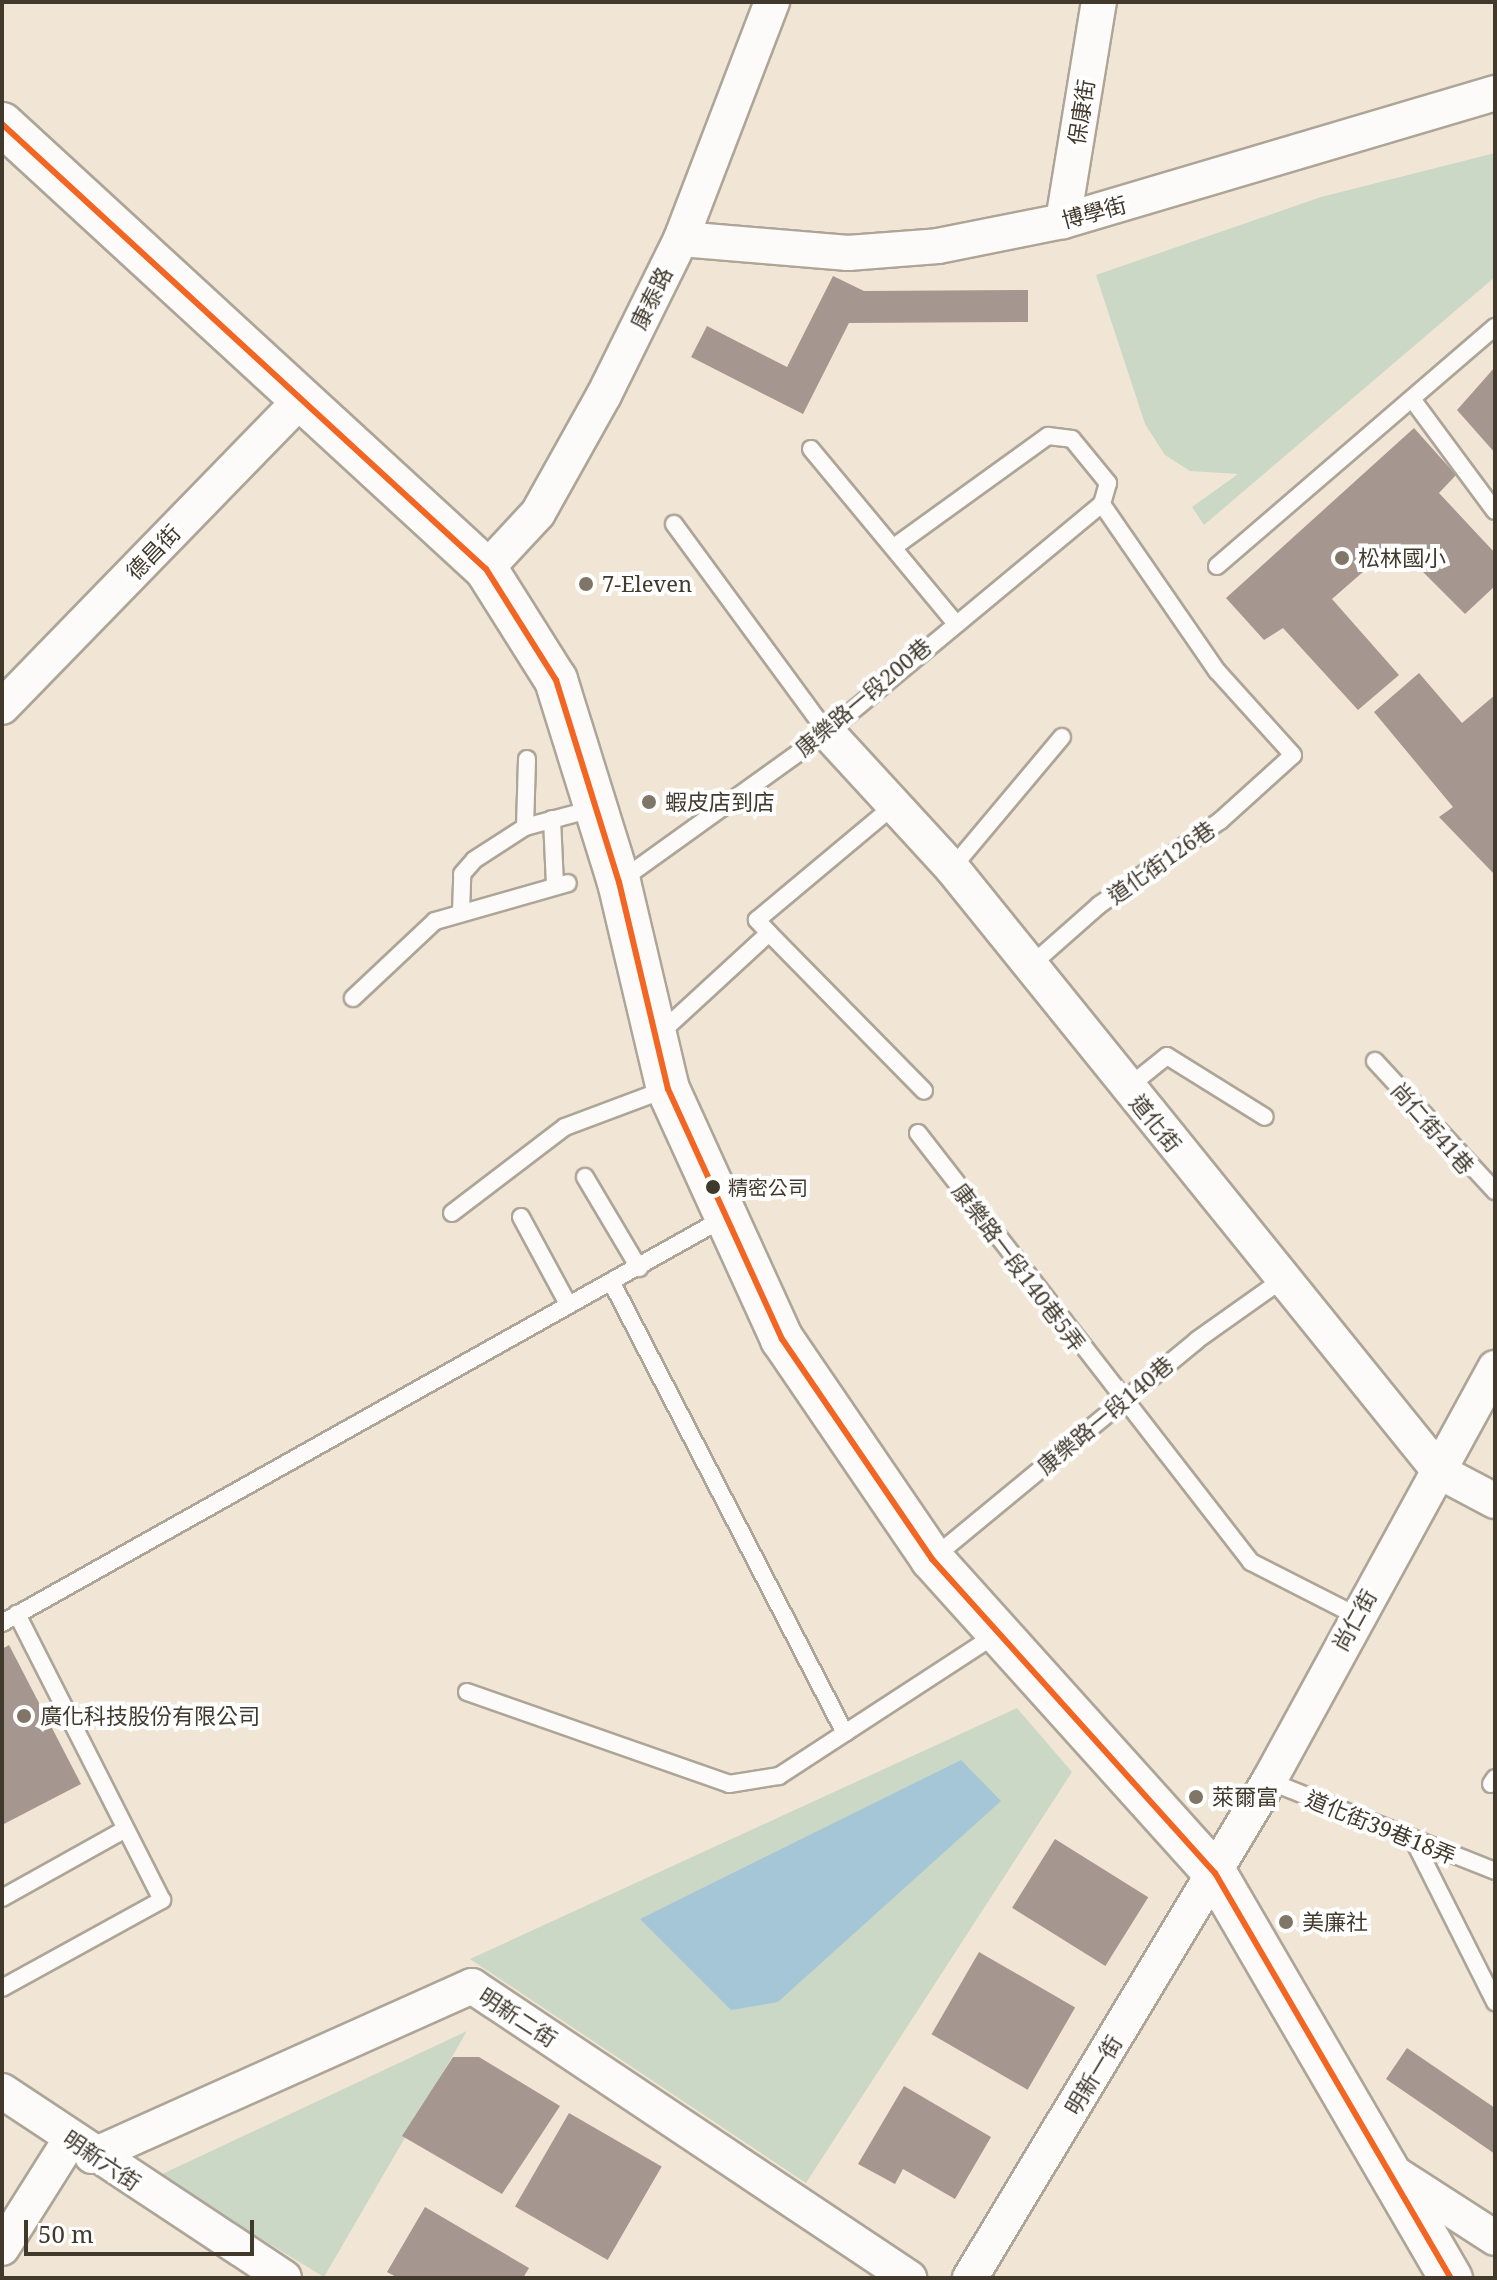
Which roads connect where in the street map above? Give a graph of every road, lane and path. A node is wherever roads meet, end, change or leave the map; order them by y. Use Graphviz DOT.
graph roads {
  1 [pos="772,2"];
  2 [pos="1099,2"];
  3 [pos="1495,93"];
  4 [pos="2,124"];
  5 [pos="1063,221"];
  6 [pos="681,239"];
  7 [pos="1495,327"];
  8 [pos="303,397"];
  9 [pos="1415,403"];
  10 [pos="811,449"];
  11 [pos="1102,504"];
  12 [pos="1495,511"];
  13 [pos="674,524"];
  14 [pos="894,547"];
  15 [pos="1217,566"];
  16 [pos="486,569"];
  17 [pos="953,620"];
  18 [pos="2,707"];
  19 [pos="827,732"];
  20 [pos="1062,737"];
  21 [pos="527,759"];
  22 [pos="892,807"];
  23 [pos="598,808"];
  24 [pos="552,819"];
  25 [pos="525,827"];
  26 [pos="952,868"];
  27 [pos="619,882"];
  28 [pos="461,912"];
  29 [pos="769,933"];
  30 [pos="1028,967"];
  31 [pos="353,998"];
  32 [pos="652,1041"];
  33 [pos="1375,1061"];
  34 [pos="1127,1088"];
  35 [pos="668,1089"];
  36 [pos="924,1091"];
  37 [pos="1265,1117"];
  38 [pos="918,1133"];
  39 [pos="585,1177"];
  40 [pos="1495,1191"];
  41 [pos="452,1213"];
  42 [pos="521,1217"];
  43 [pos="724,1218"];
  44 [pos="639,1268"];
  45 [pos="1283,1279"];
  46 [pos="612,1283"];
  47 [pos="567,1302"];
  48 [pos="1495,1368"];
  49 [pos="1120,1402"];
  50 [pos="1440,1472"];
  51 [pos="1495,1501"];
  52 [pos="932,1559"];
  53 [pos="1355,1615"];
  54 [pos="10,1618"];
  55 [pos="998,1633"];
  56 [pos="467,1692"];
  57 [pos="845,1733"];
  58 [pos="1269,1781"];
  59 [pos="122,1831"];
  60 [pos="1416,1845"];
  61 [pos="1495,1871"];
  62 [pos="1215,1873"];
  63 [pos="2,1898"];
  64 [pos="2,1988"];
  65 [pos="1495,2002"];
  66 [pos="2,2091"];
  67 [pos="81,2148"];
  68 [pos="1388,2169"];
  69 [pos="1495,2238"];
  70 [pos="2,2248"];
  71 [pos="284,2278"];
  72 [pos="909,2278"];
  73 [pos="970,2278"];
  74 [pos="1451,2278"];
  1 -- 6 [label="street, 康泰路"];
  2 -- 5 [label="street, 保康街"];
  3 -- 5 [label="street, 博學街"];
  4 -- 8 [label="street"];
  5 -- 6 [label="street, 博學街"];
  6 -- 16 [label="street, 康泰路"];
  7 -- 9 [label="lane"];
  8 -- 16 [label="street"];
  8 -- 18 [label="street, 德昌街"];
  9 -- 12 [label="lane"];
  9 -- 15 [label="lane"];
  10 -- 14 [label="lane"];
  11 -- 14 [label="lane"];
  11 -- 17 [label="lane, 康樂路一段200巷"];
  11 -- 30 [label="lane, 道化街126巷"];
  13 -- 19 [label="lane"];
  14 -- 17 [label="lane"];
  16 -- 23 [label="street"];
  17 -- 19 [label="lane, 康樂路一段200巷"];
  19 -- 22 [label="street, 道化街"];
  19 -- 27 [label="lane, 康樂路一段200巷"];
  20 -- 26 [label="lane"];
  21 -- 25 [label="lane"];
  22 -- 26 [label="street, 道化街"];
  22 -- 29 [label="lane"];
  23 -- 24 [label="lane"];
  23 -- 27 [label="street"];
  24 -- 25 [label="lane"];
  24 -- 28 [label="lane"];
  25 -- 28 [label="lane"];
  26 -- 30 [label="street, 道化街"];
  27 -- 32 [label="street"];
  28 -- 31 [label="lane"];
  29 -- 32 [label="lane"];
  29 -- 36 [label="lane"];
  30 -- 34 [label="street, 道化街"];
  32 -- 35 [label="street"];
  33 -- 40 [label="lane, 尚仁街41巷"];
  34 -- 37 [label="lane"];
  34 -- 45 [label="street, 道化街"];
  35 -- 41 [label="lane"];
  35 -- 43 [label="street"];
  38 -- 49 [label="lane, 康樂路一段140巷5弄"];
  39 -- 44 [label="lane"];
  42 -- 47 [label="lane"];
  43 -- 44 [label="lane"];
  43 -- 52 [label="street"];
  44 -- 46 [label="lane"];
  45 -- 49 [label="lane, 康樂路一段140巷"];
  45 -- 50 [label="street, 道化街"];
  46 -- 47 [label="lane"];
  46 -- 57 [label="lane"];
  47 -- 54 [label="lane"];
  48 -- 50 [label="street, 尚仁街"];
  49 -- 52 [label="lane, 康樂路一段140巷"];
  49 -- 53 [label="lane, 康樂路一段140巷5弄"];
  50 -- 51 [label="street, 道化街"];
  50 -- 53 [label="street, 尚仁街"];
  52 -- 55 [label="street"];
  53 -- 58 [label="street, 尚仁街"];
  54 -- 59 [label="lane"];
  55 -- 57 [label="lane"];
  55 -- 62 [label="street"];
  56 -- 57 [label="lane"];
  58 -- 60 [label="lane, 道化街39巷18弄"];
  58 -- 62 [label="street, 尚仁街"];
  59 -- 63 [label="lane"];
  59 -- 64 [label="lane"];
  60 -- 61 [label="lane, 道化街39巷18弄"];
  60 -- 65 [label="lane"];
  62 -- 68 [label="street"];
  62 -- 73 [label="street, 明新一街"];
  66 -- 67 [label="street, 明新六街"];
  67 -- 70 [label="street"];
  67 -- 71 [label="street, 明新六街"];
  67 -- 72 [label="street, 明新二街"];
  68 -- 69 [label="street"];
  68 -- 74 [label="street"];
}
